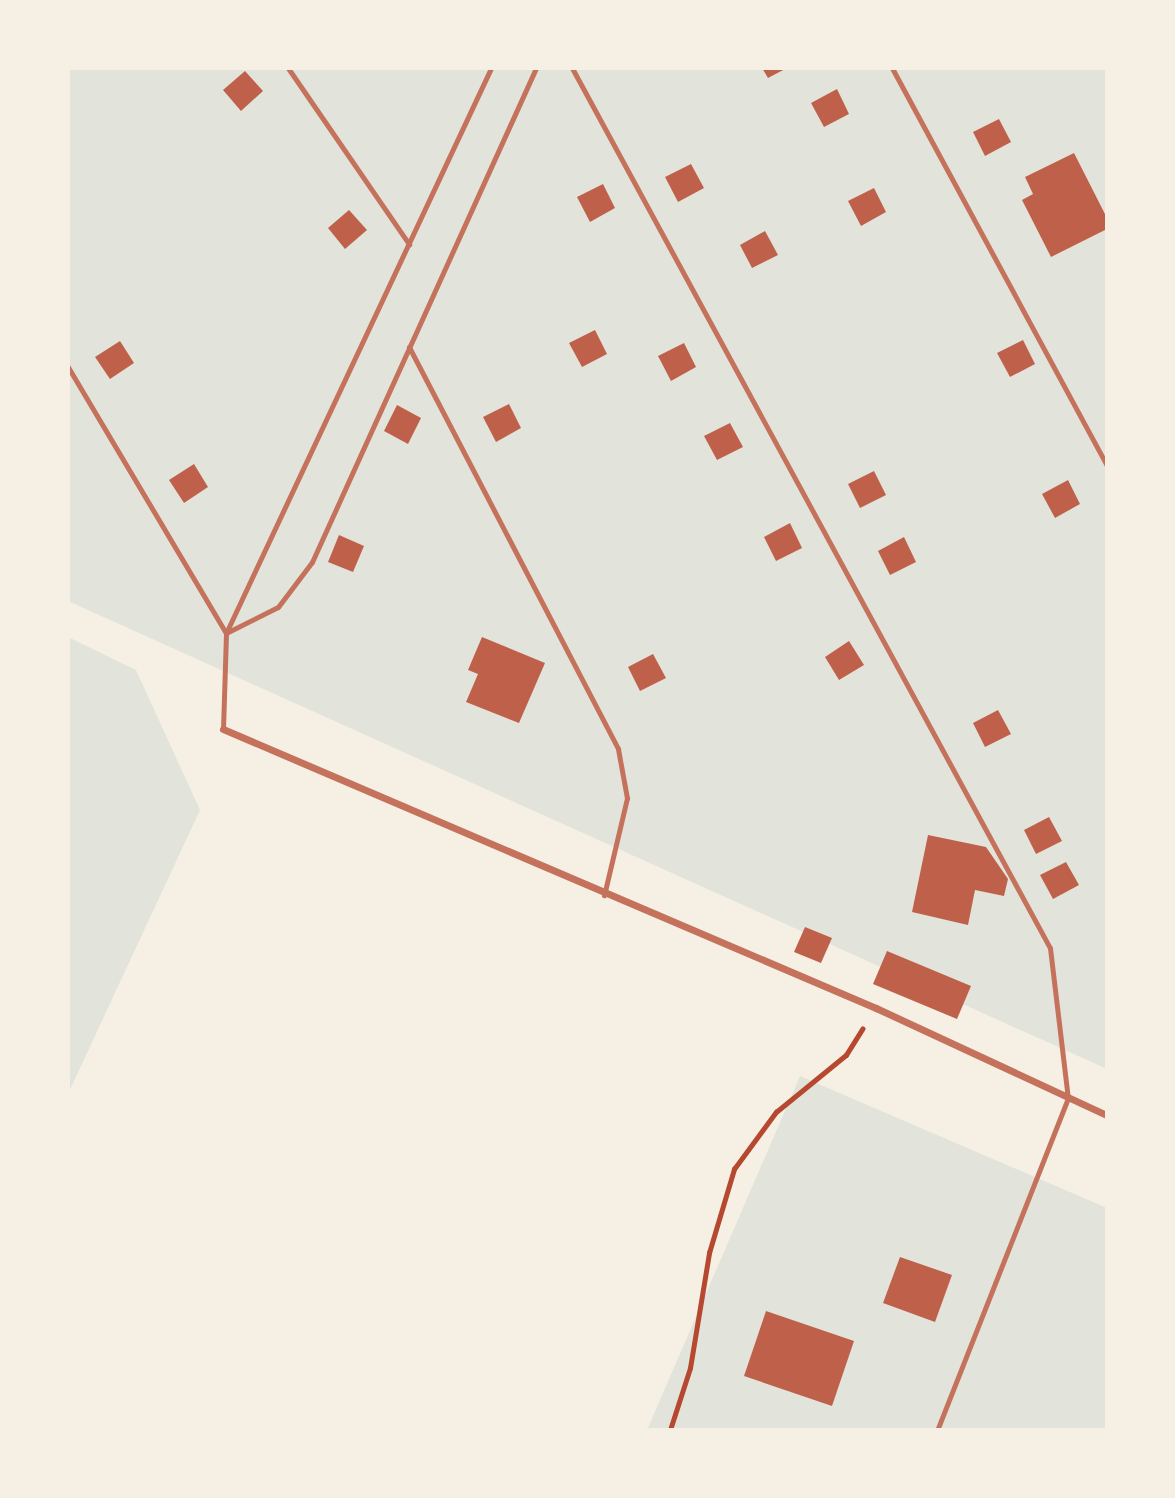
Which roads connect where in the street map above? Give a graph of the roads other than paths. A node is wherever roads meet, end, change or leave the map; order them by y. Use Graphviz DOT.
graph roads {
  1 [pos="288,68"];
  2 [pos="491,68"];
  3 [pos="536,68"];
  4 [pos="572,68"];
  5 [pos="892,68"];
  6 [pos="409,244"];
  7 [pos="409,347"];
  8 [pos="68,367"];
  9 [pos="1107,466"];
  10 [pos="226,633"];
  11 [pos="223,729"];
  12 [pos="604,895"];
  13 [pos="1068,1098"];
  14 [pos="1107,1115"];
  15 [pos="937,1430"];
  1 -- 6 [label="lane"];
  2 -- 6 [label="lane"];
  3 -- 7 [label="lane"];
  4 -- 13 [label="lane"];
  5 -- 9 [label="lane"];
  6 -- 10 [label="lane"];
  7 -- 10 [label="lane"];
  7 -- 12 [label="lane"];
  8 -- 10 [label="lane"];
  10 -- 11 [label="lane"];
  11 -- 12 [label="street"];
  12 -- 13 [label="street"];
  13 -- 14 [label="street"];
  13 -- 15 [label="lane"];
}
